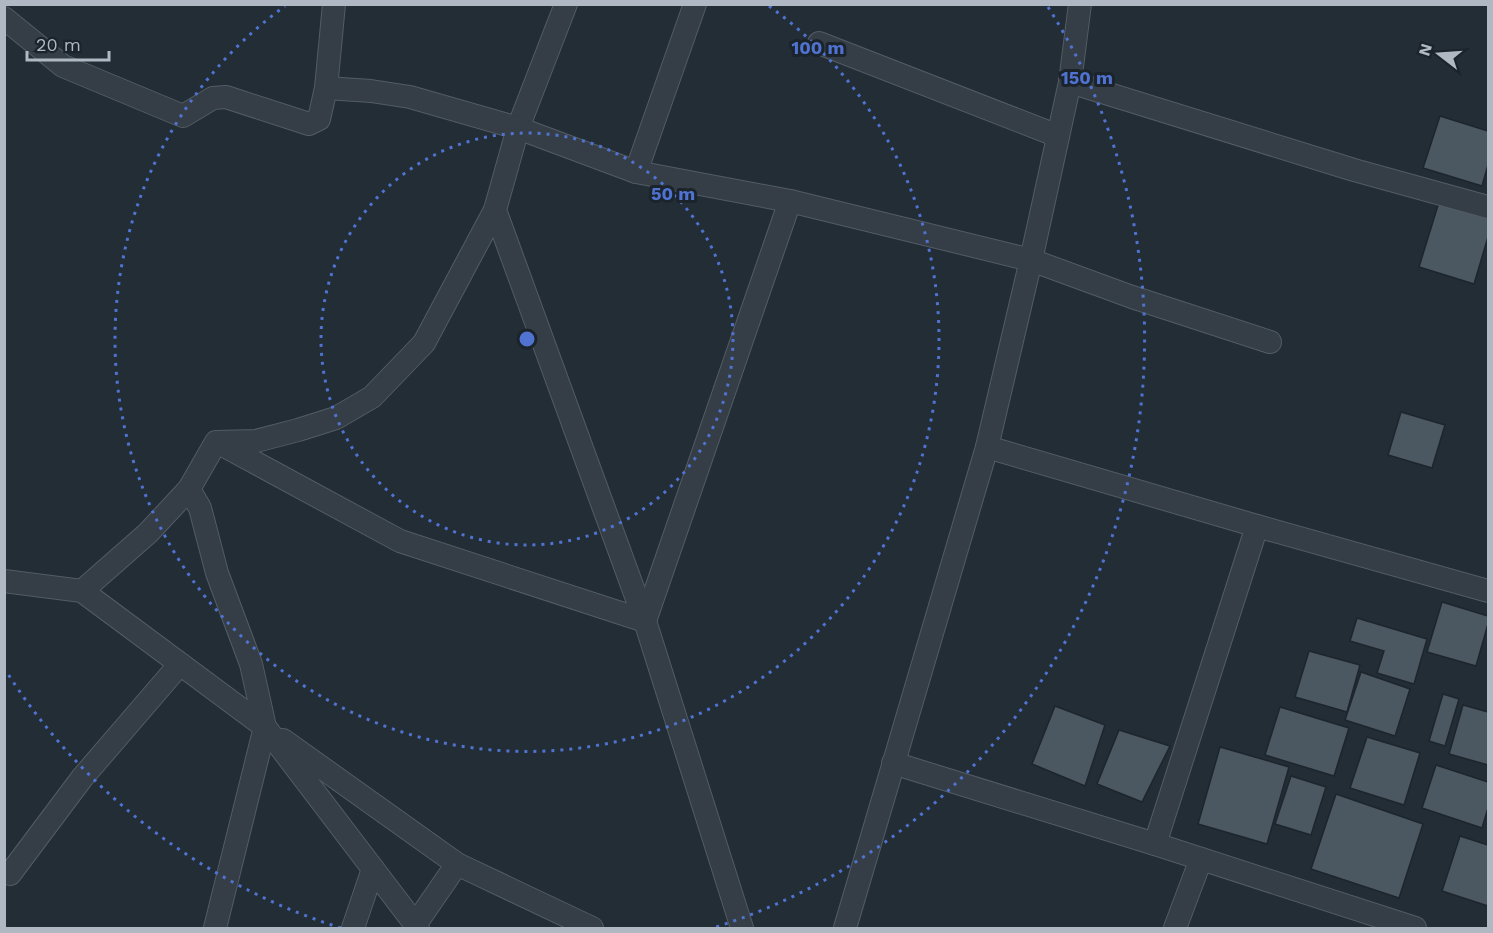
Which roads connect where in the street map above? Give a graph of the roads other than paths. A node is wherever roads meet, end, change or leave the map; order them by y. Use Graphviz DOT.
graph roads {
  1 [pos="334,4"];
  2 [pos="566,4"];
  3 [pos="695,4"];
  4 [pos="1080,4"];
  5 [pos="4,18"];
  6 [pos="819,43"];
  7 [pos="1070,82"];
  8 [pos="326,88"];
  9 [pos="518,128"];
  10 [pos="1058,136"];
  11 [pos="636,172"];
  12 [pos="790,201"];
  13 [pos="1488,207"];
  14 [pos="495,210"];
  15 [pos="1032,260"];
  16 [pos="1270,342"];
  17 [pos="216,442"];
  18 [pos="987,447"];
  19 [pos="189,489"];
  20 [pos="1257,526"];
  21 [pos="4,581"];
  22 [pos="81,591"];
  23 [pos="1488,591"];
  24 [pos="645,621"];
  25 [pos="180,664"];
  26 [pos="265,727"];
  27 [pos="893,763"];
  28 [pos="1155,844"];
  29 [pos="1201,859"];
  30 [pos="457,864"];
  31 [pos="374,869"];
  32 [pos="10,874"];
  33 [pos="417,927"];
  34 [pos="215,928"];
  35 [pos="353,928"];
  36 [pos="592,928"];
  37 [pos="742,928"];
  38 [pos="845,928"];
  39 [pos="1175,928"];
  40 [pos="1415,928"];
  1 -- 8 [label="street"];
  2 -- 9 [label="street"];
  3 -- 11 [label="street"];
  4 -- 7 [label="street"];
  5 -- 8 [label="street"];
  6 -- 10 [label="street"];
  7 -- 10 [label="street"];
  7 -- 13 [label="street"];
  8 -- 9 [label="street"];
  9 -- 11 [label="street"];
  9 -- 14 [label="street"];
  10 -- 15 [label="street"];
  11 -- 12 [label="street"];
  12 -- 15 [label="street"];
  12 -- 24 [label="street"];
  14 -- 17 [label="street"];
  14 -- 24 [label="street"];
  15 -- 16 [label="street"];
  15 -- 18 [label="street"];
  17 -- 19 [label="street"];
  17 -- 24 [label="street"];
  18 -- 20 [label="street"];
  18 -- 27 [label="street"];
  19 -- 22 [label="street"];
  19 -- 26 [label="street"];
  20 -- 23 [label="street"];
  20 -- 28 [label="street"];
  21 -- 22 [label="street"];
  22 -- 25 [label="street"];
  24 -- 37 [label="street"];
  25 -- 26 [label="street"];
  25 -- 32 [label="street"];
  26 -- 30 [label="street"];
  26 -- 31 [label="street"];
  26 -- 34 [label="street"];
  27 -- 28 [label="street"];
  27 -- 38 [label="street"];
  28 -- 29 [label="street"];
  29 -- 39 [label="street"];
  29 -- 40 [label="street"];
  30 -- 33 [label="street"];
  30 -- 36 [label="street"];
  31 -- 33 [label="street"];
  31 -- 35 [label="street"];
}
